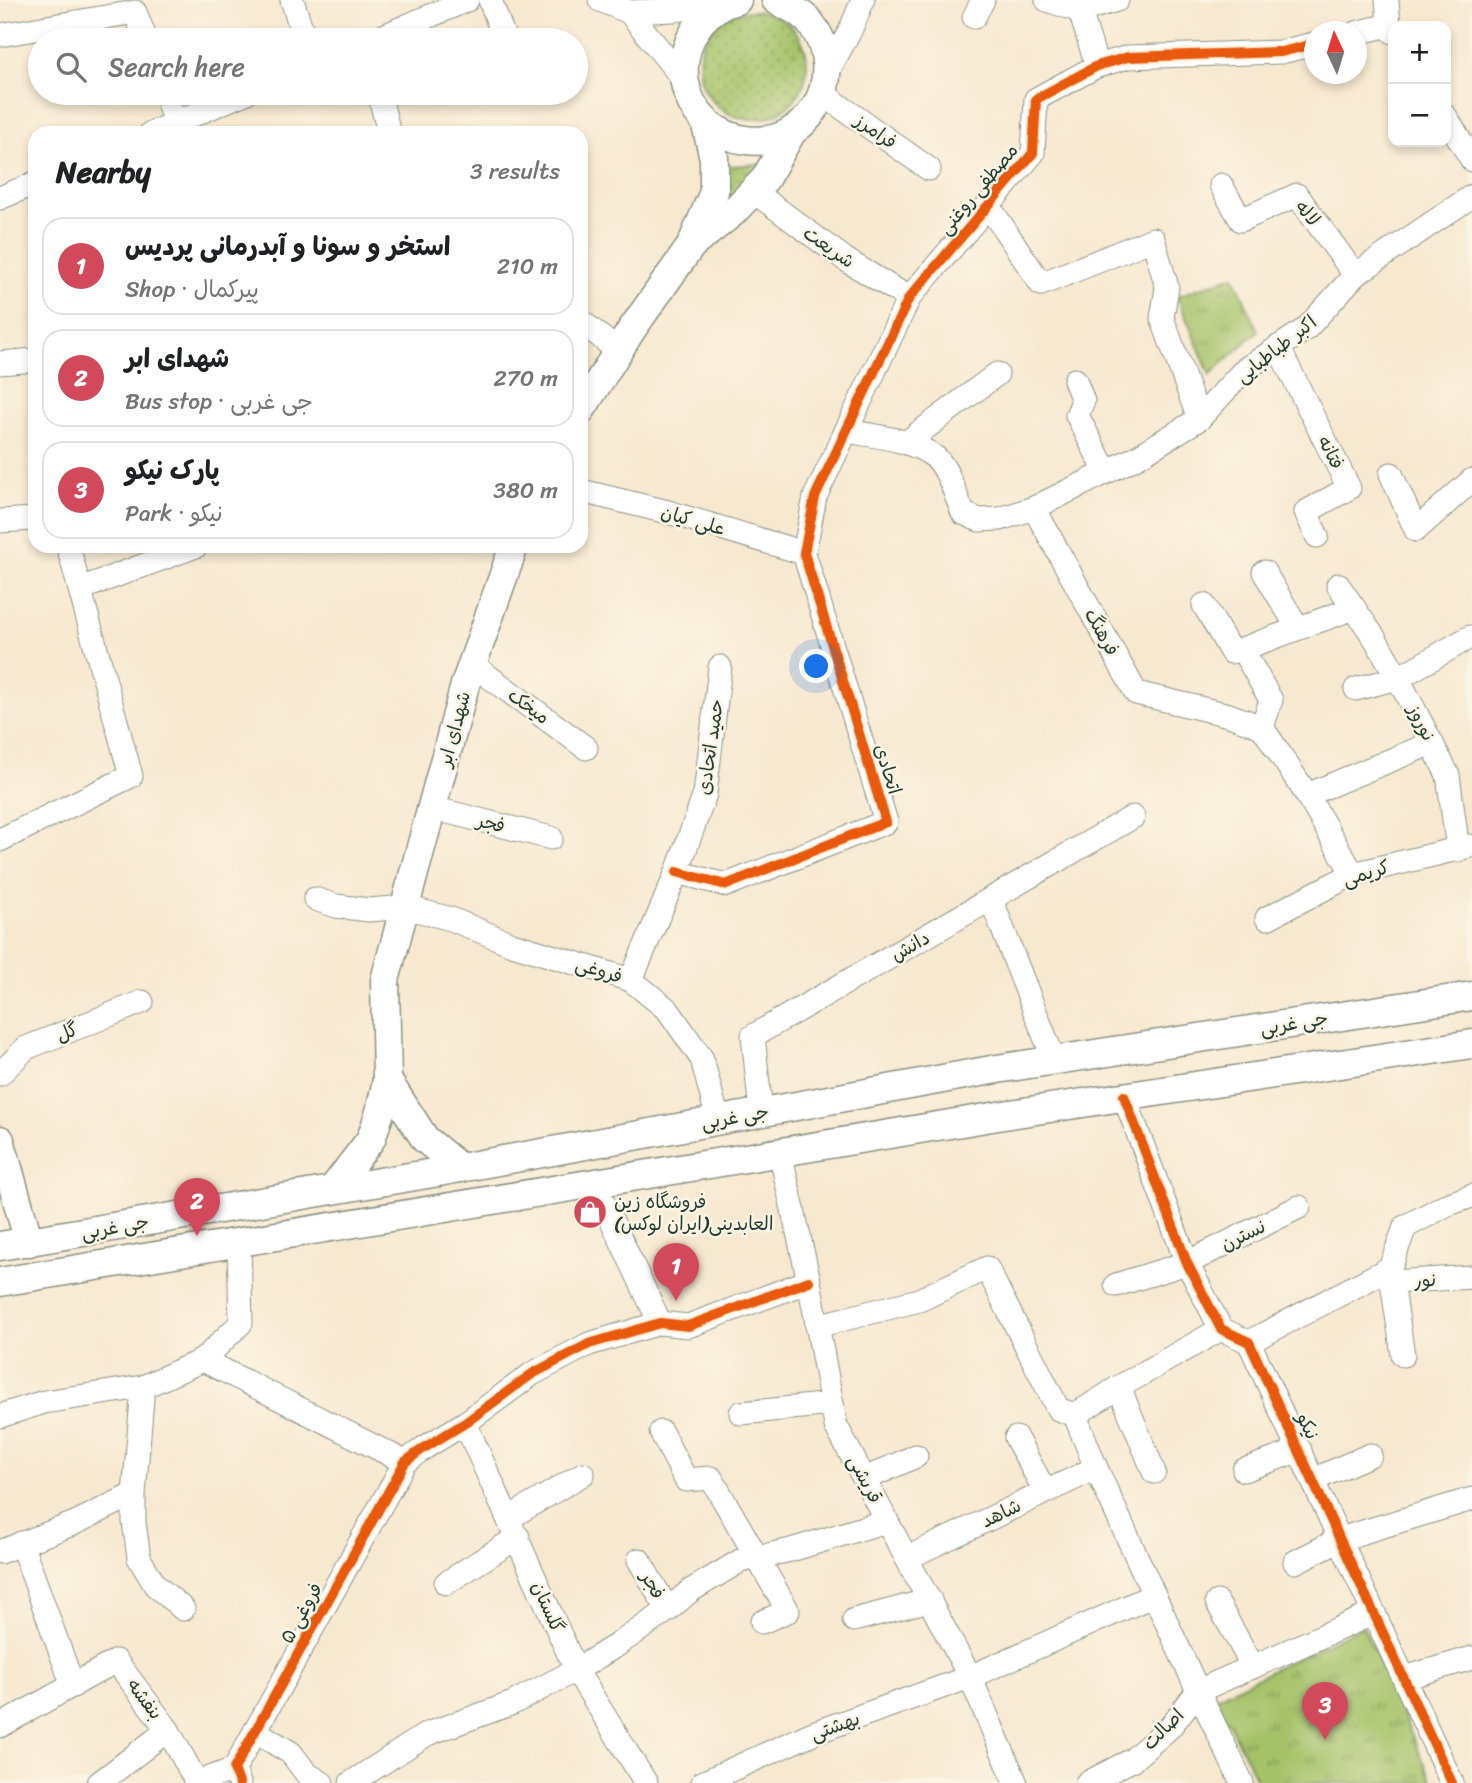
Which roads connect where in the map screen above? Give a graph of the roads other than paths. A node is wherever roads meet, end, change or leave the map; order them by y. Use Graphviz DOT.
graph roads {
  1 [pos="292,0"];
  2 [pos="467,0"];
  3 [pos="490,0"];
  4 [pos="600,0"];
  5 [pos="776,0"];
  6 [pos="863,0"];
  7 [pos="1048,0"];
  8 [pos="1117,0"];
  9 [pos="1387,0"];
  10 [pos="732,1"];
  11 [pos="142,6"];
  12 [pos="418,10"];
  13 [pos="1080,11"];
  14 [pos="629,12"];
  15 [pos="1390,21"];
  16 [pos="34,28"];
  17 [pos="145,28"];
  18 [pos="302,28"];
  19 [pos="392,28"];
  20 [pos="500,28"];
  21 [pos="28,29"];
  22 [pos="1388,29"];
  23 [pos="1367,32"];
  24 [pos="0,35"];
  25 [pos="1304,46"];
  26 [pos="1097,66"];
  27 [pos="683,79"];
  28 [pos="826,82"];
  29 [pos="169,105"];
  30 [pos="217,105"];
  31 [pos="382,105"];
  32 [pos="705,121"];
  33 [pos="175,122"];
  34 [pos="1451,125"];
  35 [pos="166,126"];
  36 [pos="387,126"];
  37 [pos="793,130"];
  38 [pos="1472,160"];
  39 [pos="929,169"];
  40 [pos="1221,185"];
  41 [pos="753,191"];
  42 [pos="28,192"];
  43 [pos="0,198"];
  44 [pos="1470,202"];
  45 [pos="988,205"];
  46 [pos="691,246"];
  47 [pos="1355,275"];
  48 [pos="909,298"];
  49 [pos="588,327"];
  50 [pos="1278,347"];
  51 [pos="618,351"];
  52 [pos="28,361"];
  53 [pos="0,363"];
  54 [pos="997,374"];
  55 [pos="1075,380"];
  56 [pos="588,399"];
  57 [pos="1199,419"];
  58 [pos="846,431"];
  59 [pos="906,442"];
  60 [pos="1106,472"];
  61 [pos="1391,474"];
  62 [pos="1472,480"];
  63 [pos="588,493"];
  64 [pos="1034,508"];
  65 [pos="28,519"];
  66 [pos="0,521"];
  67 [pos="1317,536"];
  68 [pos="70,553"];
  69 [pos="177,553"];
  70 [pos="512,553"];
  71 [pos="804,553"];
  72 [pos="1264,572"];
  73 [pos="1338,585"];
  74 [pos="79,589"];
  75 [pos="1204,605"];
  76 [pos="1354,608"];
  77 [pos="1298,628"];
  78 [pos="1470,637"];
  79 [pos="1231,653"];
  80 [pos="472,665"];
  81 [pos="720,667"];
  82 [pos="1398,678"];
  83 [pos="1356,689"];
  84 [pos="1262,727"];
  85 [pos="1432,743"];
  86 [pos="586,748"];
  87 [pos="1307,795"];
  88 [pos="432,808"];
  89 [pos="1133,817"];
  90 [pos="551,838"];
  91 [pos="0,840"];
  92 [pos="1465,848"];
  93 [pos="677,872"];
  94 [pos="1353,874"];
  95 [pos="315,899"];
  96 [pos="991,899"];
  97 [pos="405,907"];
  98 [pos="1267,918"];
  99 [pos="631,980"];
  100 [pos="1472,996"];
  101 [pos="142,1002"];
  102 [pos="1472,1044"];
  103 [pos="1054,1060"];
  104 [pos="0,1074"];
  105 [pos="387,1080"];
  106 [pos="1124,1096"];
  107 [pos="761,1112"];
  108 [pos="718,1120"];
  109 [pos="0,1140"];
  110 [pos="780,1152"];
  111 [pos="460,1168"];
  112 [pos="594,1183"];
  113 [pos="332,1190"];
  114 [pos="1472,1196"];
  115 [pos="1299,1207"];
  116 [pos="29,1242"];
  117 [pos="239,1243"];
  118 [pos="0,1247"];
  119 [pos="1186,1263"];
  120 [pos="1391,1275"];
  121 [pos="1472,1277"];
  122 [pos="809,1281"];
  123 [pos="0,1282"];
  124 [pos="1116,1285"];
  125 [pos="660,1323"];
  126 [pos="817,1326"];
  127 [pos="1221,1329"];
  128 [pos="1249,1342"];
  129 [pos="1403,1355"];
  130 [pos="203,1360"];
  131 [pos="143,1387"];
  132 [pos="1119,1387"];
  133 [pos="832,1404"];
  134 [pos="741,1413"];
  135 [pos="1075,1415"];
  136 [pos="0,1416"];
  137 [pos="465,1423"];
  138 [pos="662,1432"];
  139 [pos="1016,1438"];
  140 [pos="1300,1450"];
  141 [pos="1370,1455"];
  142 [pos="916,1456"];
  143 [pos="405,1462"];
  144 [pos="1096,1468"];
  145 [pos="1244,1470"];
  146 [pos="1154,1472"];
  147 [pos="583,1474"];
  148 [pos="865,1479"];
  149 [pos="1313,1480"];
  150 [pos="1045,1491"];
  151 [pos="134,1493"];
  152 [pos="1472,1499"];
  153 [pos="886,1521"];
  154 [pos="513,1528"];
  155 [pos="1340,1539"];
  156 [pos="10,1547"];
  157 [pos="757,1557"];
  158 [pos="907,1558"];
  159 [pos="639,1560"];
  160 [pos="1295,1562"];
  161 [pos="446,1583"];
  162 [pos="1154,1595"];
  163 [pos="929,1600"];
  164 [pos="1217,1602"];
  165 [pos="183,1609"];
  166 [pos="668,1610"];
  167 [pos="1374,1613"];
  168 [pos="854,1620"];
  169 [pos="762,1622"];
  170 [pos="1472,1658"];
  171 [pos="1253,1667"];
  172 [pos="576,1670"];
  173 [pos="970,1677"];
  174 [pos="1404,1678"];
  175 [pos="73,1686"];
  176 [pos="1198,1691"];
  177 [pos="0,1726"];
  178 [pos="167,1730"];
  179 [pos="255,1731"];
  180 [pos="237,1776"];
  181 [pos="99,1783"];
  182 [pos="322,1783"];
  183 [pos="351,1783"];
  184 [pos="646,1783"];
  185 [pos="702,1783"];
  186 [pos="1016,1783"];
  187 [pos="1087,1783"];
  188 [pos="1242,1783"];
  189 [pos="1452,1783"];
  1 -- 18 [label="street"];
  2 -- 12 [label="street"];
  3 -- 20 [label="street"];
  4 -- 14 [label="street"];
  5 -- 28 [label="main road"];
  6 -- 28 [label="street"];
  7 -- 13 [label="street"];
  8 -- 13 [label="street"];
  9 -- 15 [label="street"];
  10 -- 14 [label="street"];
  10 -- 27 [label="main road"];
  11 -- 16 [label="street"];
  11 -- 17 [label="street"];
  12 -- 19 [label="street"];
  13 -- 26 [label="street"];
  14 -- 27 [label="street"];
  21 -- 24 [label="street"];
  22 -- 23 [label="street"];
  25 -- 26 [label="street, مصطفی روغنی"];
  26 -- 45 [label="street, مصطفی روغنی"];
  27 -- 32 [label="main road"];
  28 -- 37 [label="main road"];
  28 -- 39 [label="street, فرامرز"];
  29 -- 33 [label="street"];
  30 -- 33 [label="street"];
  31 -- 36 [label="street"];
  32 -- 37 [label="main road"];
  32 -- 46 [label="main road"];
  33 -- 35 [label="street"];
  34 -- 38 [label="street"];
  37 -- 41 [label="main road"];
  40 -- 47 [label="street, لاله"];
  41 -- 46 [label="main road"];
  41 -- 48 [label="street, شریعت"];
  42 -- 43 [label="street"];
  44 -- 47 [label="street, اکبر طباطبایی"];
  45 -- 48 [label="street, مصطفی روغنی"];
  45 -- 57 [label="street"];
  46 -- 51 [label="main road"];
  47 -- 50 [label="street, اکبر طباطبایی"];
  48 -- 58 [label="street, مصطفی روغنی"];
  49 -- 51 [label="street"];
  50 -- 57 [label="street, اکبر طباطبایی"];
  50 -- 67 [label="street, فتانه"];
  51 -- 56 [label="main road"];
  52 -- 53 [label="street"];
  54 -- 59 [label="street"];
  55 -- 60 [label="street"];
  57 -- 60 [label="street, اکبر طباطبایی"];
  58 -- 59 [label="street"];
  58 -- 71 [label="street, مصطفی روغنی"];
  59 -- 64 [label="street"];
  60 -- 64 [label="street, اکبر طباطبایی"];
  61 -- 62 [label="street"];
  63 -- 71 [label="street, علی کیان"];
  64 -- 84 [label="street, فرهنگ"];
  65 -- 66 [label="street"];
  68 -- 74 [label="street"];
  69 -- 74 [label="street"];
  70 -- 80 [label="main road, شهدای ابر"];
  71 -- 93 [label="street, اتحادی"];
  72 -- 77 [label="street"];
  73 -- 76 [label="street, نوروز"];
  74 -- 91 [label="street"];
  75 -- 79 [label="street"];
  76 -- 77 [label="street"];
  76 -- 82 [label="street, نوروز"];
  77 -- 79 [label="street"];
  78 -- 82 [label="street"];
  79 -- 84 [label="street"];
  80 -- 86 [label="street, میخک"];
  80 -- 88 [label="main road, شهدای ابر"];
  81 -- 93 [label="street, حمید اتحادی"];
  82 -- 83 [label="street"];
  82 -- 85 [label="street, نوروز"];
  84 -- 87 [label="street"];
  85 -- 87 [label="street"];
  85 -- 92 [label="street, نوروز"];
  87 -- 94 [label="street"];
  88 -- 90 [label="street, فجر"];
  88 -- 97 [label="main road, شهدای ابر"];
  89 -- 96 [label="street, دانش"];
  92 -- 94 [label="street, کریمی"];
  93 -- 99 [label="street, حمید اتحادی"];
  94 -- 98 [label="street, کریمی"];
  95 -- 97 [label="street, فروغی"];
  96 -- 103 [label="street"];
  96 -- 107 [label="street, دانش"];
  97 -- 99 [label="street, فروغی"];
  97 -- 105 [label="main road, شهدای ابر"];
  99 -- 108 [label="street, فروغی"];
  100 -- 103 [label="main road, جی غربی"];
  101 -- 104 [label="street, گل"];
  102 -- 106 [label="main road, جی غربی"];
  103 -- 107 [label="main road, جی غربی"];
  105 -- 111 [label="main road"];
  105 -- 113 [label="main road, شهدای ابر"];
  106 -- 110 [label="main road, جی غربی"];
  106 -- 119 [label="street"];
  107 -- 108 [label="main road, جی غربی"];
  108 -- 111 [label="main road, جی غربی"];
  109 -- 116 [label="main road"];
  110 -- 112 [label="main road, جی غربی"];
  110 -- 122 [label="street, قریشی"];
  111 -- 113 [label="main road, جی غربی"];
  112 -- 117 [label="main road, جی غربی"];
  112 -- 125 [label="street"];
  113 -- 116 [label="main road, جی غربی"];
  114 -- 120 [label="street"];
  115 -- 119 [label="street, نسترن"];
  116 -- 118 [label="main road, جی غربی"];
  117 -- 123 [label="main road, جی غربی"];
  117 -- 130 [label="street"];
  119 -- 124 [label="street, نسترن"];
  119 -- 127 [label="street"];
  120 -- 121 [label="street, نور"];
  120 -- 128 [label="street"];
  120 -- 129 [label="street"];
  122 -- 125 [label="street"];
  122 -- 126 [label="street, قریشی"];
  125 -- 137 [label="street"];
  126 -- 133 [label="street, قریشی"];
  126 -- 135 [label="street"];
  127 -- 128 [label="street"];
  127 -- 132 [label="street"];
  128 -- 140 [label="street, نیکو"];
  130 -- 131 [label="street"];
  130 -- 143 [label="street"];
  131 -- 136 [label="street"];
  131 -- 151 [label="street"];
  132 -- 135 [label="street"];
  132 -- 146 [label="street"];
  133 -- 134 [label="street"];
  133 -- 148 [label="street, قریشی"];
  135 -- 144 [label="street"];
  137 -- 143 [label="street"];
  137 -- 154 [label="street, گلستان"];
  138 -- 157 [label="street"];
  139 -- 150 [label="street"];
  140 -- 145 [label="street"];
  140 -- 149 [label="street, نیکو"];
  141 -- 149 [label="street"];
  142 -- 148 [label="street"];
  143 -- 179 [label="street, فروغی ۵"];
  144 -- 150 [label="street, شاهد"];
  144 -- 162 [label="street"];
  147 -- 154 [label="street"];
  148 -- 153 [label="street, قریشی"];
  149 -- 155 [label="street, نیکو"];
  150 -- 158 [label="street, شاهد"];
  151 -- 156 [label="street"];
  151 -- 165 [label="street"];
  152 -- 155 [label="street"];
  153 -- 157 [label="street"];
  153 -- 158 [label="street, قریشی"];
  154 -- 161 [label="street"];
  154 -- 172 [label="street, گلستان"];
  155 -- 160 [label="street"];
  155 -- 167 [label="street, نیکو"];
  156 -- 175 [label="street"];
  157 -- 166 [label="street"];
  157 -- 169 [label="street"];
  158 -- 163 [label="street, قریشی"];
  159 -- 166 [label="street, فجر"];
  162 -- 173 [label="street, بهشتی"];
  162 -- 176 [label="street"];
  163 -- 168 [label="street"];
  163 -- 173 [label="street, قریشی"];
  164 -- 171 [label="street"];
  166 -- 172 [label="street"];
  167 -- 171 [label="street"];
  167 -- 174 [label="street, نیکو"];
  170 -- 174 [label="street"];
  171 -- 176 [label="street"];
  172 -- 183 [label="street"];
  172 -- 184 [label="street, گلستان"];
  173 -- 185 [label="street, بهشتی"];
  173 -- 186 [label="street, قریشی"];
  174 -- 189 [label="street, نیکو"];
  175 -- 177 [label="street, بنفشه"];
  175 -- 178 [label="street, بنفشه"];
  176 -- 187 [label="street, اصالت"];
  176 -- 188 [label="street"];
  178 -- 180 [label="street, بنفشه"];
  178 -- 181 [label="street"];
  179 -- 180 [label="street, فروغی ۵"];
  179 -- 182 [label="street"];
}
